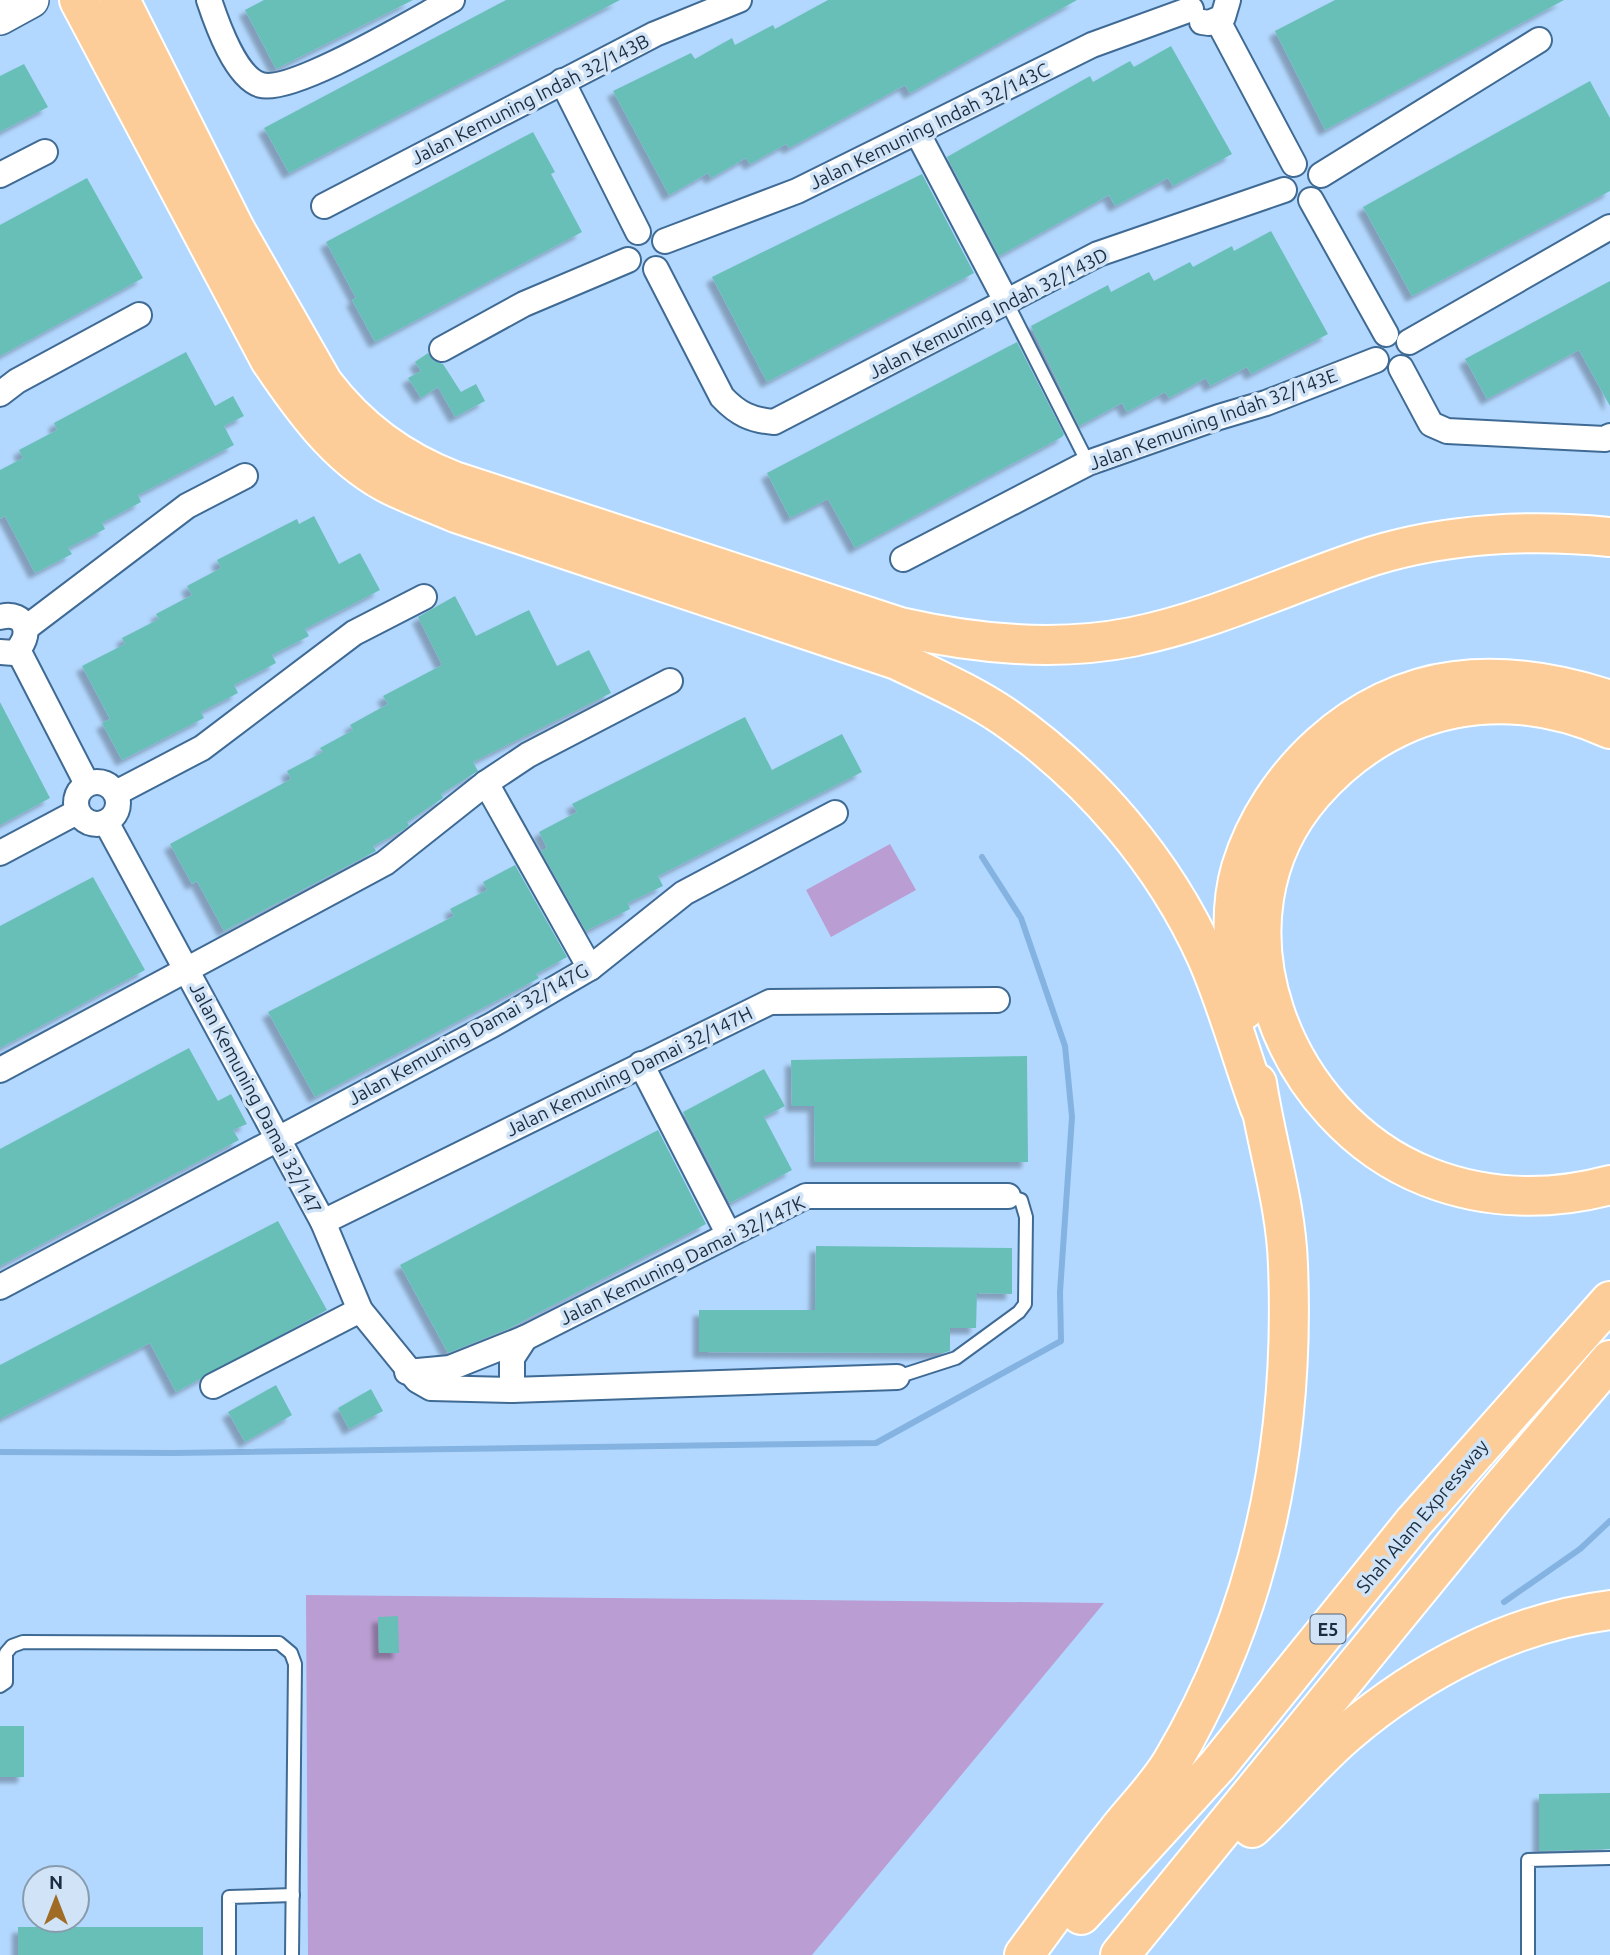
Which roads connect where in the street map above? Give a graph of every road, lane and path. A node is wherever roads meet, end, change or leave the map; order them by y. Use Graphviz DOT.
graph roads {
  1 [pos="31,0"];
  2 [pos="79,0"];
  3 [pos="120,0"];
  4 [pos="136,0"];
  5 [pos="209,0"];
  6 [pos="452,0"];
  7 [pos="739,0"];
  8 [pos="1191,4"];
  9 [pos="1222,11"];
  10 [pos="0,17"];
  11 [pos="1539,40"];
  12 [pos="142,44"];
  13 [pos="562,81"];
  14 [pos="917,132"];
  15 [pos="45,152"];
  16 [pos="1294,164"];
  17 [pos="0,175"];
  18 [pos="1321,175"];
  19 [pos="1284,190"];
  20 [pos="1311,200"];
  21 [pos="324,206"];
  22 [pos="1610,227"];
  23 [pos="638,232"];
  24 [pos="665,242"];
  25 [pos="628,260"];
  26 [pos="656,269"];
  27 [pos="1006,301"];
  28 [pos="139,315"];
  29 [pos="1386,334"];
  30 [pos="1409,342"];
  31 [pos="442,349"];
  32 [pos="1376,360"];
  33 [pos="1401,368"];
  34 [pos="0,394"];
  35 [pos="1607,438"];
  36 [pos="1088,463"];
  37 [pos="245,477"];
  38 [pos="1610,537"];
  39 [pos="903,559"];
  40 [pos="424,597"];
  41 [pos="0,617"];
  42 [pos="14,643"];
  43 [pos="670,681"];
  44 [pos="1610,700"];
  45 [pos="1610,730"];
  46 [pos="486,783"];
  47 [pos="87,784"];
  48 [pos="116,793"];
  49 [pos="77,811"];
  50 [pos="835,813"];
  51 [pos="106,822"];
  52 [pos="0,853"];
  53 [pos="590,968"];
  54 [pos="187,970"];
  55 [pos="997,1000"];
  56 [pos="641,1064"];
  57 [pos="0,1070"];
  58 [pos="1261,1108"];
  59 [pos="275,1139"];
  60 [pos="1610,1185"];
  61 [pos="1008,1196"];
  62 [pos="323,1222"];
  63 [pos="728,1233"];
  64 [pos="0,1287"];
  65 [pos="1610,1301"];
  66 [pos="360,1310"];
  67 [pos="524,1338"];
  68 [pos="1610,1360"];
  69 [pos="407,1371"];
  70 [pos="897,1377"];
  71 [pos="213,1387"];
  72 [pos="512,1390"];
  73 [pos="1610,1610"];
  74 [pos="0,1686"];
  75 [pos="1610,1858"];
  76 [pos="293,1895"];
  77 [pos="1132,1941"];
  78 [pos="229,1955"];
  79 [pos="292,1955"];
  80 [pos="1024,1955"];
  81 [pos="1044,1955"];
  82 [pos="1528,1955"];
  1 -- 10 [label="street"];
  2 -- 58 [label="highway"];
  3 -- 12 [label="highway"];
  4 -- 12 [label="highway"];
  5 -- 6 [label="street"];
  7 -- 13 [label="street, Jalan Kemuning Indah 32/143B"];
  8 -- 9 [label="street"];
  8 -- 14 [label="street, Jalan Kemuning Indah 32/143C"];
  9 -- 16 [label="street"];
  11 -- 18 [label="street"];
  12 -- 38 [label="highway"];
  13 -- 21 [label="street, Jalan Kemuning Indah 32/143B"];
  13 -- 23 [label="street"];
  14 -- 24 [label="street, Jalan Kemuning Indah 32/143C"];
  14 -- 27 [label="street"];
  15 -- 17 [label="street"];
  16 -- 18 [label="street"];
  16 -- 19 [label="street"];
  18 -- 20 [label="street"];
  19 -- 20 [label="street"];
  19 -- 27 [label="street, Jalan Kemuning Indah 32/143D"];
  20 -- 29 [label="street"];
  22 -- 30 [label="street"];
  23 -- 24 [label="street"];
  23 -- 25 [label="street"];
  24 -- 26 [label="street"];
  25 -- 26 [label="street"];
  25 -- 31 [label="street"];
  26 -- 27 [label="street, Jalan Kemuning Indah 32/143D"];
  27 -- 36 [label="lane"];
  28 -- 34 [label="street"];
  29 -- 30 [label="street"];
  29 -- 32 [label="street"];
  30 -- 33 [label="street"];
  32 -- 33 [label="street"];
  32 -- 36 [label="street, Jalan Kemuning Indah 32/143E"];
  33 -- 35 [label="street"];
  36 -- 39 [label="street, Jalan Kemuning Indah 32/143E"];
  37 -- 42 [label="street"];
  40 -- 48 [label="street"];
  41 -- 42 [label="street"];
  42 -- 47 [label="street"];
  43 -- 46 [label="street"];
  44 -- 58 [label="highway"];
  45 -- 60 [label="highway"];
  46 -- 53 [label="street"];
  46 -- 54 [label="street"];
  47 -- 48 [label="street"];
  47 -- 49 [label="street"];
  48 -- 51 [label="street"];
  49 -- 51 [label="street"];
  49 -- 52 [label="street"];
  50 -- 53 [label="street, Jalan Kemuning Damai 32/147G"];
  51 -- 54 [label="street, Jalan Kemuning Damai 32/147"];
  53 -- 59 [label="street, Jalan Kemuning Damai 32/147G"];
  54 -- 57 [label="street"];
  54 -- 59 [label="street, Jalan Kemuning Damai 32/147"];
  55 -- 56 [label="street, Jalan Kemuning Damai 32/147H"];
  56 -- 62 [label="street, Jalan Kemuning Damai 32/147H"];
  56 -- 63 [label="street"];
  58 -- 80 [label="highway"];
  59 -- 62 [label="street, Jalan Kemuning Damai 32/147"];
  59 -- 64 [label="street, Jalan Kemuning Damai 32/147G"];
  61 -- 63 [label="street, Jalan Kemuning Damai 32/147K"];
  61 -- 70 [label="lane"];
  62 -- 66 [label="street, Jalan Kemuning Damai 32/147"];
  63 -- 67 [label="street, Jalan Kemuning Damai 32/147K"];
  65 -- 81 [label="highway, Shah Alam Expressway / E5"];
  66 -- 69 [label="street, Jalan Kemuning Damai 32/147"];
  66 -- 71 [label="street"];
  67 -- 69 [label="street, Jalan Kemuning Damai 32/147K"];
  67 -- 72 [label="street"];
  68 -- 77 [label="highway, E5"];
  69 -- 72 [label="street"];
  70 -- 72 [label="street"];
  73 -- 77 [label="highway"];
  74 -- 76 [label="lane"];
  75 -- 82 [label="lane"];
  76 -- 78 [label="lane"];
  76 -- 79 [label="lane"];
}
